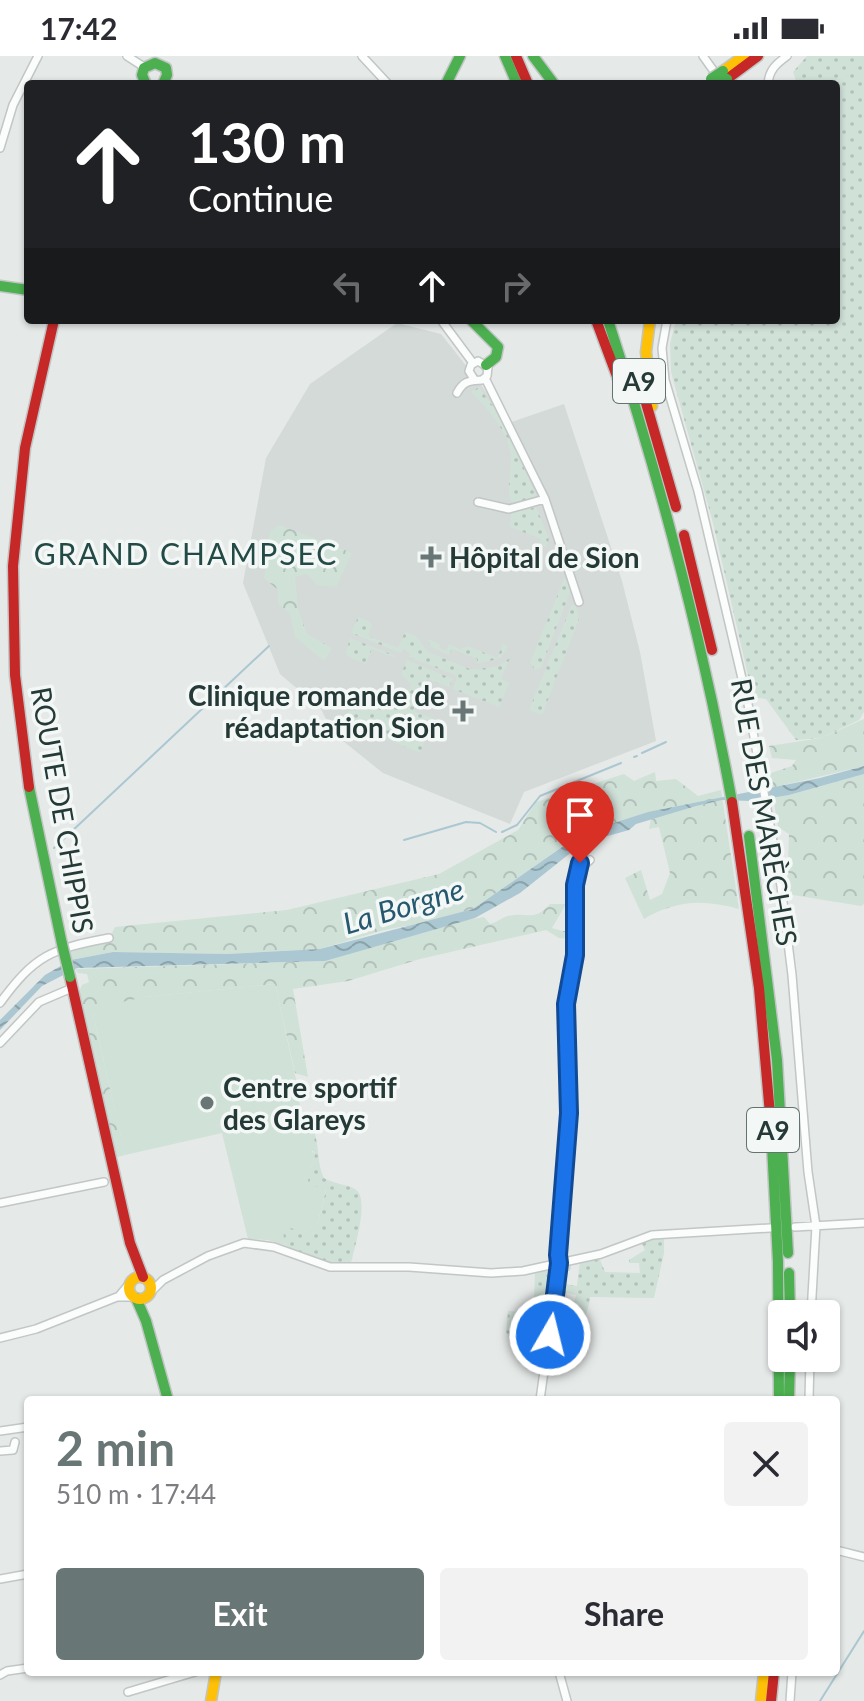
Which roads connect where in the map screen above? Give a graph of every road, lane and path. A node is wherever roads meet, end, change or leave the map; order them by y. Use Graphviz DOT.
graph roads {
  1 [pos="38,56"];
  2 [pos="127,56"];
  3 [pos="362,56"];
  4 [pos="460,56"];
  5 [pos="505,56"];
  6 [pos="516,56"];
  7 [pos="531,56"];
  8 [pos="703,56"];
  9 [pos="744,56"];
  10 [pos="758,56"];
  11 [pos="787,56"];
  12 [pos="151,62"];
  13 [pos="167,62"];
  14 [pos="714,79"];
  15 [pos="26,80"];
  16 [pos="144,80"];
  17 [pos="384,80"];
  18 [pos="448,80"];
  19 [pos="515,80"];
  20 [pos="526,80"];
  21 [pos="542,80"];
  22 [pos="551,80"];
  23 [pos="768,80"];
  24 [pos="24,83"];
  25 [pos="0,148"];
  26 [pos="0,280"];
  27 [pos="24,282"];
  28 [pos="0,286"];
  29 [pos="24,289"];
  30 [pos="56,324"];
  31 [pos="444,324"];
  32 [pos="475,324"];
  33 [pos="598,324"];
  34 [pos="609,324"];
  35 [pos="620,324"];
  36 [pos="650,324"];
  37 [pos="666,324"];
  38 [pos="473,363"];
  39 [pos="486,365"];
  40 [pos="485,378"];
  41 [pos="474,379"];
  42 [pos="457,393"];
  43 [pos="658,442"];
  44 [pos="545,499"];
  45 [pos="478,502"];
  46 [pos="667,507"];
  47 [pos="579,602"];
  48 [pos="725,733"];
  49 [pos="590,860"];
  50 [pos="748,861"];
  51 [pos="109,938"];
  52 [pos="71,982"];
  53 [pos="0,1003"];
  54 [pos="0,1043"];
  55 [pos="104,1182"];
  56 [pos="0,1203"];
  57 [pos="864,1223"];
  58 [pos="816,1226"];
  59 [pos="795,1227"];
  60 [pos="770,1228"];
  61 [pos="130,1243"];
  62 [pos="559,1263"];
  63 [pos="168,1277"];
  64 [pos="145,1278"];
  65 [pos="131,1282"];
  66 [pos="150,1294"];
  67 [pos="117,1297"];
  68 [pos="135,1298"];
  69 [pos="789,1300"];
  70 [pos="812,1300"];
  71 [pos="151,1337"];
  72 [pos="0,1338"];
  73 [pos="790,1372"];
  74 [pos="810,1372"];
  75 [pos="167,1396"];
  76 [pos="541,1396"];
  77 [pos="779,1396"];
  78 [pos="789,1396"];
  79 [pos="809,1396"];
  80 [pos="24,1428"];
  81 [pos="0,1431"];
  82 [pos="15,1442"];
  83 [pos="0,1451"];
  84 [pos="840,1551"];
  85 [pos="864,1557"];
  86 [pos="24,1575"];
  87 [pos="0,1579"];
  88 [pos="24,1669"];
  89 [pos="0,1675"];
  90 [pos="182,1676"];
  91 [pos="215,1676"];
  92 [pos="560,1676"];
  93 [pos="764,1676"];
  94 [pos="774,1676"];
  95 [pos="792,1676"];
  96 [pos="128,1692"];
  97 [pos="211,1701"];
  98 [pos="567,1701"];
  99 [pos="761,1701"];
  100 [pos="771,1701"];
  101 [pos="790,1701"];
  1 -- 15 [label="street"];
  2 -- 12 [label="street"];
  3 -- 17 [label="street"];
  4 -- 18 [label="main road"];
  5 -- 19 [label="main road"];
  6 -- 20 [label="main road"];
  7 -- 21 [label="main road"];
  7 -- 22 [label="main road"];
  8 -- 14 [label="street"];
  9 -- 14 [label="main road"];
  10 -- 14 [label="main road"];
  11 -- 23 [label="street"];
  12 -- 13 [label="main road"];
  12 -- 16 [label="main road"];
  24 -- 25 [label="street"];
  26 -- 27 [label="main road"];
  28 -- 29 [label="main road"];
  30 -- 52 [label="main road, ROUTE DE CHIPPIS, bridge"];
  31 -- 38 [label="street"];
  32 -- 39 [label="main road"];
  33 -- 46 [label="main road"];
  34 -- 46 [label="main road, A9"];
  35 -- 43 [label="main road, A9"];
  36 -- 43 [label="main road"];
  37 -- 58 [label="street, RUE DES MARÈCHES"];
  38 -- 39 [label="street"];
  38 -- 41 [label="street"];
  39 -- 40 [label="street"];
  40 -- 41 [label="street"];
  40 -- 44 [label="street"];
  41 -- 42 [label="street"];
  43 -- 48 [label="main road, A9"];
  44 -- 45 [label="street"];
  44 -- 47 [label="street"];
  46 -- 48 [label="main road, A9"];
  48 -- 50 [label="main road, A9"];
  49 -- 62 [label="street"];
  50 -- 69 [label="main road, A9"];
  50 -- 77 [label="main road, A9"];
  51 -- 53 [label="street"];
  52 -- 54 [label="street"];
  52 -- 61 [label="main road, ROUTE DE CHIPPIS"];
  55 -- 56 [label="street"];
  57 -- 58 [label="street"];
  58 -- 59 [label="street"];
  58 -- 70 [label="street, RUE DES MARÈCHES"];
  60 -- 62 [label="street"];
  61 -- 64 [label="main road, ROUTE DE CHIPPIS"];
  61 -- 65 [label="main road, ROUTE DE CHIPPIS"];
  62 -- 63 [label="street"];
  62 -- 76 [label="street"];
  63 -- 64 [label="street"];
  63 -- 66 [label="street"];
  64 -- 65 [label="main road"];
  64 -- 66 [label="main road, ROUTE DE CHIPPIS"];
  65 -- 67 [label="street"];
  65 -- 68 [label="main road, ROUTE DE CHIPPIS"];
  66 -- 68 [label="main road"];
  66 -- 71 [label="main road, ROUTE DE CHIPPIS"];
  67 -- 68 [label="street"];
  67 -- 72 [label="street"];
  68 -- 71 [label="main road, ROUTE DE CHIPPIS"];
  71 -- 75 [label="main road, ROUTE DE CHIPPIS"];
  73 -- 78 [label="main road"];
  74 -- 79 [label="street"];
  80 -- 81 [label="street"];
  82 -- 83 [label="street"];
  84 -- 85 [label="street"];
  86 -- 87 [label="street"];
  88 -- 89 [label="street"];
  90 -- 96 [label="street"];
  91 -- 97 [label="main road"];
  92 -- 98 [label="street"];
  93 -- 99 [label="main road"];
  94 -- 100 [label="main road"];
  95 -- 101 [label="street"];
}
